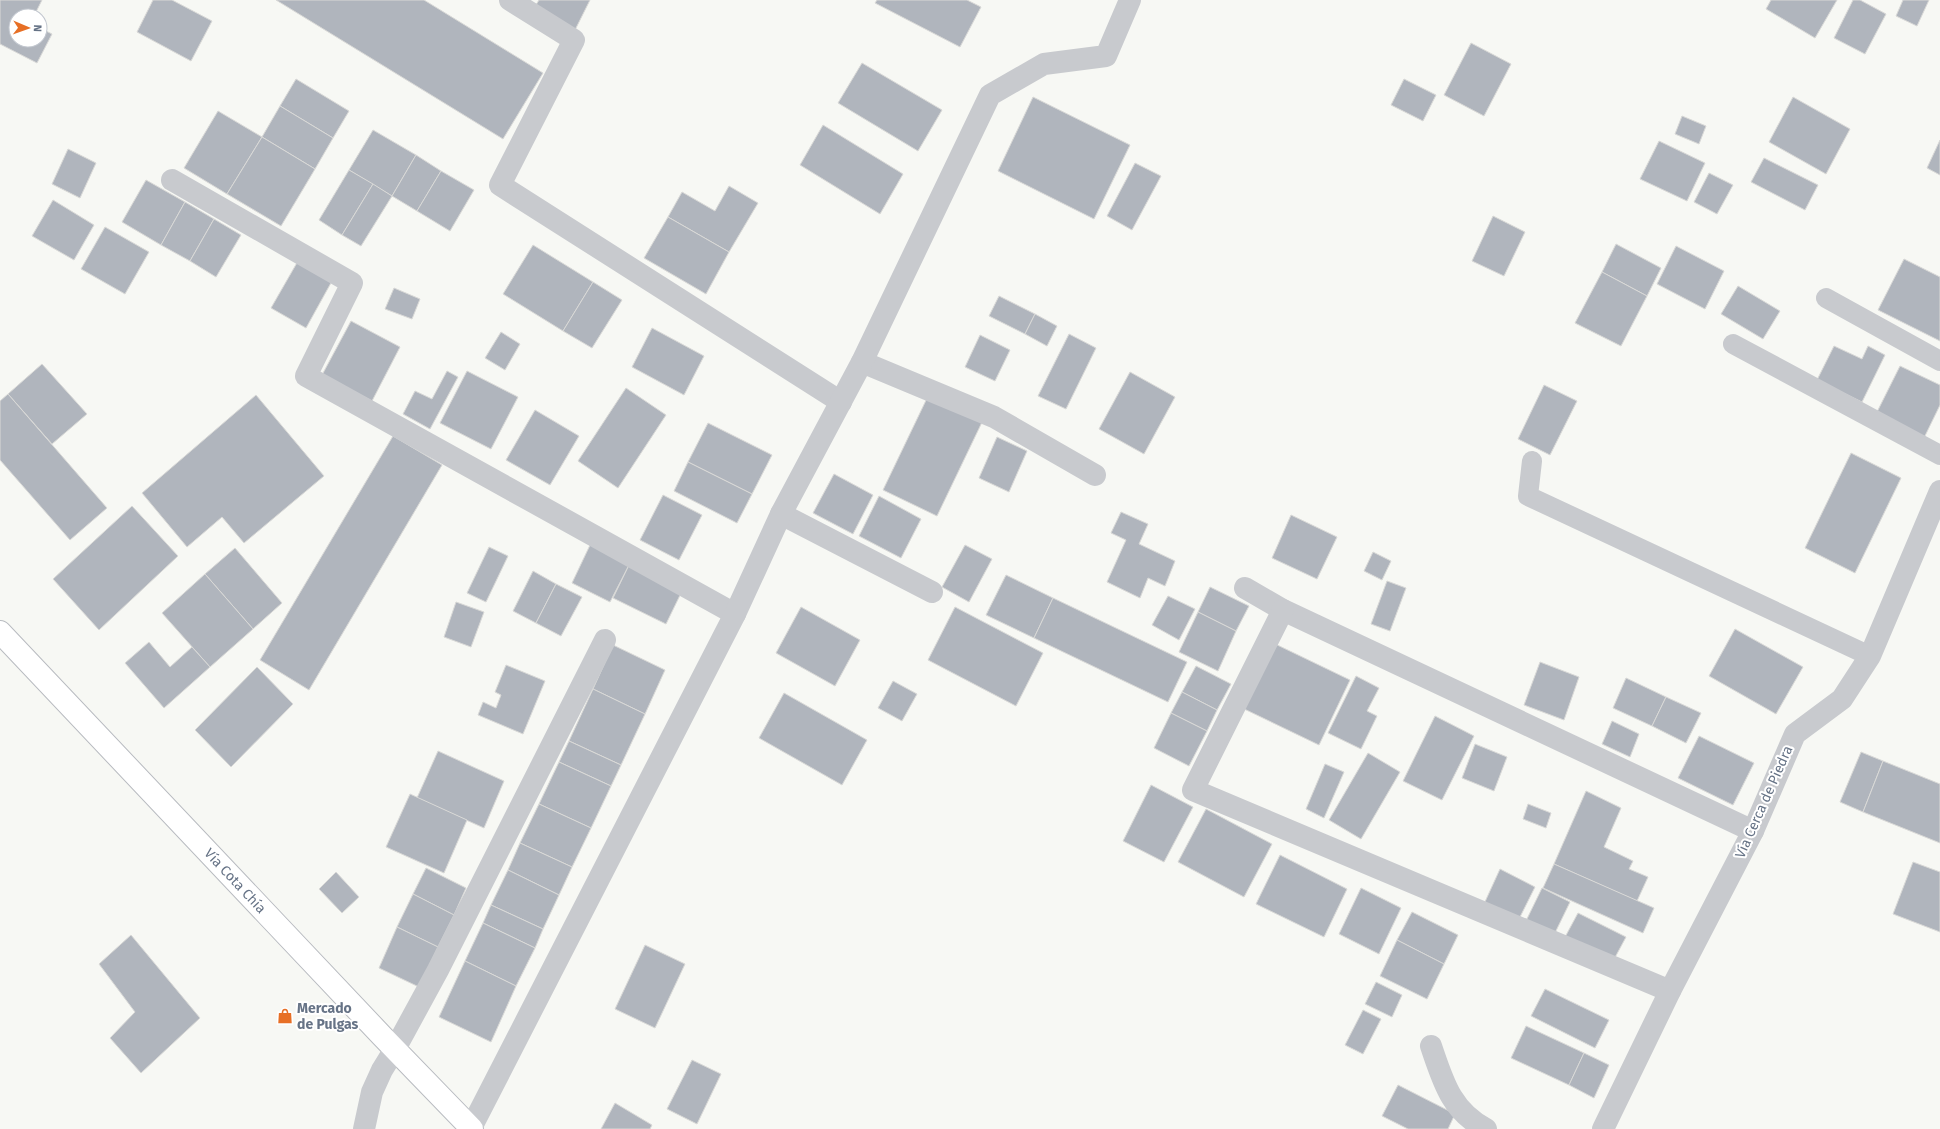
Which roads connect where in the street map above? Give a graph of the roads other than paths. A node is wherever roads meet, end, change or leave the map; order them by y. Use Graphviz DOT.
graph roads {
  1 [pos="510,0"];
  2 [pos="1130,0"];
  3 [pos="172,180"];
  4 [pos="1826,298"];
  5 [pos="1733,344"];
  6 [pos="1940,361"];
  7 [pos="862,362"];
  8 [pos="841,402"];
  9 [pos="1940,455"];
  10 [pos="1532,461"];
  11 [pos="1095,475"];
  12 [pos="1940,491"];
  13 [pos="781,514"];
  14 [pos="1245,588"];
  15 [pos="932,592"];
  16 [pos="1283,610"];
  17 [pos="735,614"];
  18 [pos="0,632"];
  19 [pos="605,640"];
  20 [pos="1870,656"];
  21 [pos="1753,832"];
  22 [pos="1670,991"];
  23 [pos="1431,1046"];
  24 [pos="396,1049"];
  25 [pos="471,1128"];
  26 [pos="364,1129"];
  27 [pos="1486,1129"];
  28 [pos="1603,1129"];
  1 -- 8 [label="street"];
  2 -- 7 [label="street"];
  3 -- 17 [label="street"];
  4 -- 6 [label="lane"];
  5 -- 9 [label="lane"];
  7 -- 8 [label="street"];
  7 -- 11 [label="street"];
  8 -- 13 [label="street"];
  10 -- 20 [label="lane"];
  12 -- 20 [label="street, Vía Cerca de Piedra"];
  13 -- 15 [label="street"];
  13 -- 17 [label="street"];
  14 -- 16 [label="street"];
  16 -- 21 [label="street"];
  16 -- 22 [label="street"];
  17 -- 25 [label="street"];
  18 -- 24 [label="main road, Vía Cota Chía"];
  19 -- 24 [label="street"];
  20 -- 21 [label="street, Vía Cerca de Piedra"];
  21 -- 22 [label="street, Vía Cerca de Piedra"];
  22 -- 28 [label="street, Vía Cerca de Piedra"];
  23 -- 27 [label="street"];
  24 -- 25 [label="main road, Vía Cota Chía"];
  24 -- 26 [label="street"];
}
